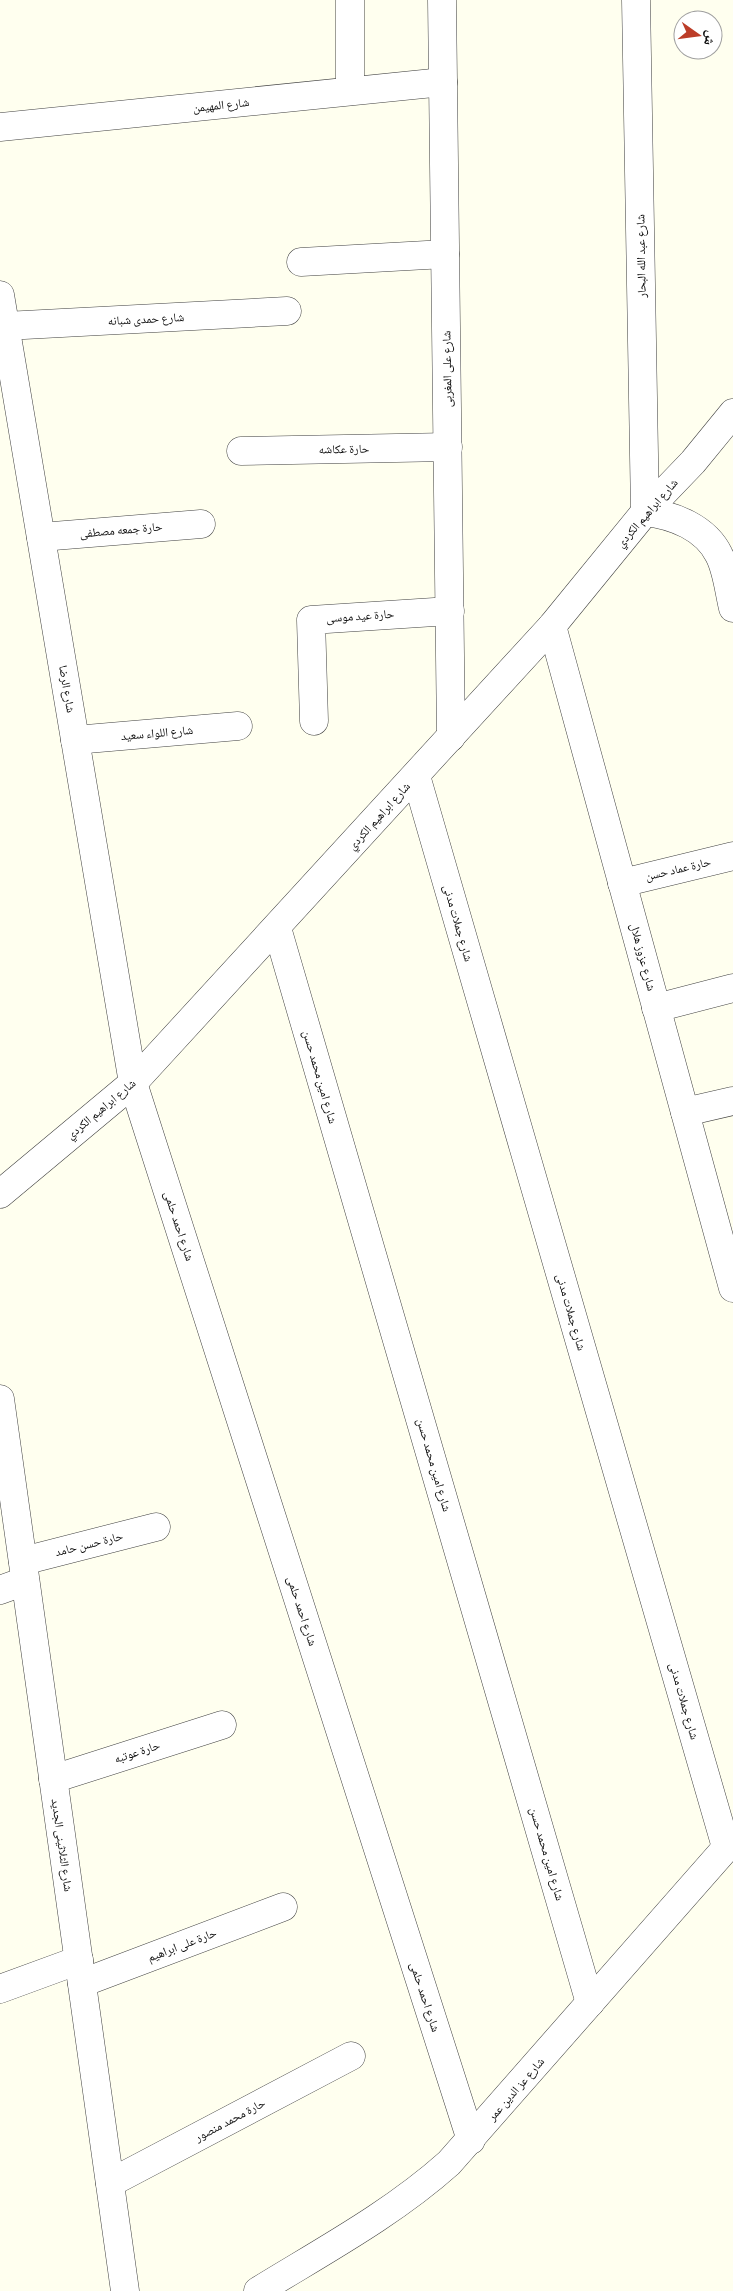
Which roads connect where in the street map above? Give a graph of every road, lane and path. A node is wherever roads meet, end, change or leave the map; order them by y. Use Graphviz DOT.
graph roads {
  1 [pos="350,0"];
  2 [pos="442,0"];
  3 [pos="636,0"];
  4 [pos="443,82"];
  5 [pos="350,91"];
  6 [pos="0,128"];
  7 [pos="445,254"];
  8 [pos="301,262"];
  9 [pos="0,295"];
  10 [pos="288,311"];
  11 [pos="5,326"];
  12 [pos="733,413"];
  13 [pos="448,446"];
  14 [pos="241,450"];
  15 [pos="646,512"];
  16 [pos="201,524"];
  17 [pos="41,537"];
  18 [pos="733,608"];
  19 [pos="450,610"];
  20 [pos="552,626"];
  21 [pos="314,721"];
  22 [pos="238,726"];
  23 [pos="451,737"];
  24 [pos="75,740"];
  25 [pos="416,776"];
  26 [pos="733,856"];
  27 [pos="622,883"];
  28 [pos="277,928"];
  29 [pos="733,988"];
  30 [pos="656,1008"];
  31 [pos="133,1083"];
  32 [pos="733,1101"];
  33 [pos="685,1112"];
  34 [pos="0,1194"];
  35 [pos="725,1225"];
  36 [pos="733,1288"];
  37 [pos="0,1399"];
  38 [pos="156,1527"];
  39 [pos="16,1577"];
  40 [pos="222,1725"];
  41 [pos="53,1779"];
  42 [pos="730,1844"];
  43 [pos="283,1907"];
  44 [pos="80,1971"];
  45 [pos="0,1989"];
  46 [pos="590,2003"];
  47 [pos="351,2056"];
  48 [pos="471,2140"];
  49 [pos="110,2183"];
  50 [pos="125,2291"];
  51 [pos="258,2291"];
  1 -- 5 [label="street"];
  2 -- 4 [label="street, شارع على المغربى"];
  3 -- 15 [label="street, شارع عبد الله البحار"];
  4 -- 5 [label="street, شارع المهيمن"];
  4 -- 7 [label="street, شارع على المغربى"];
  5 -- 6 [label="street, شارع المهيمن"];
  7 -- 8 [label="street"];
  7 -- 13 [label="street, شارع على المغربى"];
  9 -- 11 [label="street, شارع الرضا"];
  10 -- 11 [label="street, شارع حمدى شبانه"];
  11 -- 17 [label="street, شارع الرضا"];
  12 -- 15 [label="street, شارع ابراهيم الكردي"];
  13 -- 14 [label="street, حارة عكاشه"];
  13 -- 19 [label="street, شارع على المغربى"];
  15 -- 18 [label="street"];
  15 -- 20 [label="street, شارع ابراهيم الكردي"];
  16 -- 17 [label="street, حارة جمعه مصطفى"];
  17 -- 24 [label="street, شارع الرضا"];
  19 -- 21 [label="street, حارة عيد موسى"];
  19 -- 23 [label="street, شارع على المغربى"];
  20 -- 23 [label="street, شارع ابراهيم الكردي"];
  20 -- 27 [label="street, شارع عزوز هلال"];
  22 -- 24 [label="street, شارع اللواء سعيد"];
  23 -- 25 [label="street, شارع ابراهيم الكردي"];
  24 -- 31 [label="street, شارع الرضا"];
  25 -- 28 [label="street, شارع ابراهيم الكردي"];
  25 -- 42 [label="street, شارع جملات مدنى"];
  26 -- 27 [label="street, حارة عماد حسن"];
  27 -- 30 [label="street, شارع عزوز هلال"];
  28 -- 31 [label="street, شارع ابراهيم الكردي"];
  28 -- 46 [label="street, شارع امين محمد حسن"];
  29 -- 30 [label="street"];
  30 -- 33 [label="street, شارع عزوز هلال"];
  31 -- 34 [label="street, شارع ابراهيم الكردي"];
  31 -- 48 [label="street, شارع احمد حلمى"];
  32 -- 33 [label="street"];
  33 -- 35 [label="street, شارع عزوز هلال"];
  35 -- 36 [label="street, شارع عزوز هلال"];
  37 -- 39 [label="street, شارع الثلاثينى الجديد"];
  38 -- 39 [label="street, حارة حسن حامد"];
  39 -- 41 [label="street, شارع الثلاثينى الجديد"];
  40 -- 41 [label="street, حارة عوتبه"];
  41 -- 44 [label="street, شارع الثلاثينى الجديد"];
  42 -- 46 [label="street, شارع عز الدين عمر"];
  43 -- 44 [label="street, حارة على ابراهيم"];
  44 -- 45 [label="street, حارة على ابراهيم"];
  44 -- 49 [label="street, شارع الثلاثينى الجديد"];
  46 -- 48 [label="street, شارع عز الدين عمر"];
  47 -- 49 [label="street, حارة محمد منصور"];
  48 -- 51 [label="street, شارع عز الدين عمر"];
  49 -- 50 [label="street, شارع الثلاثينى الجديد"];
}
